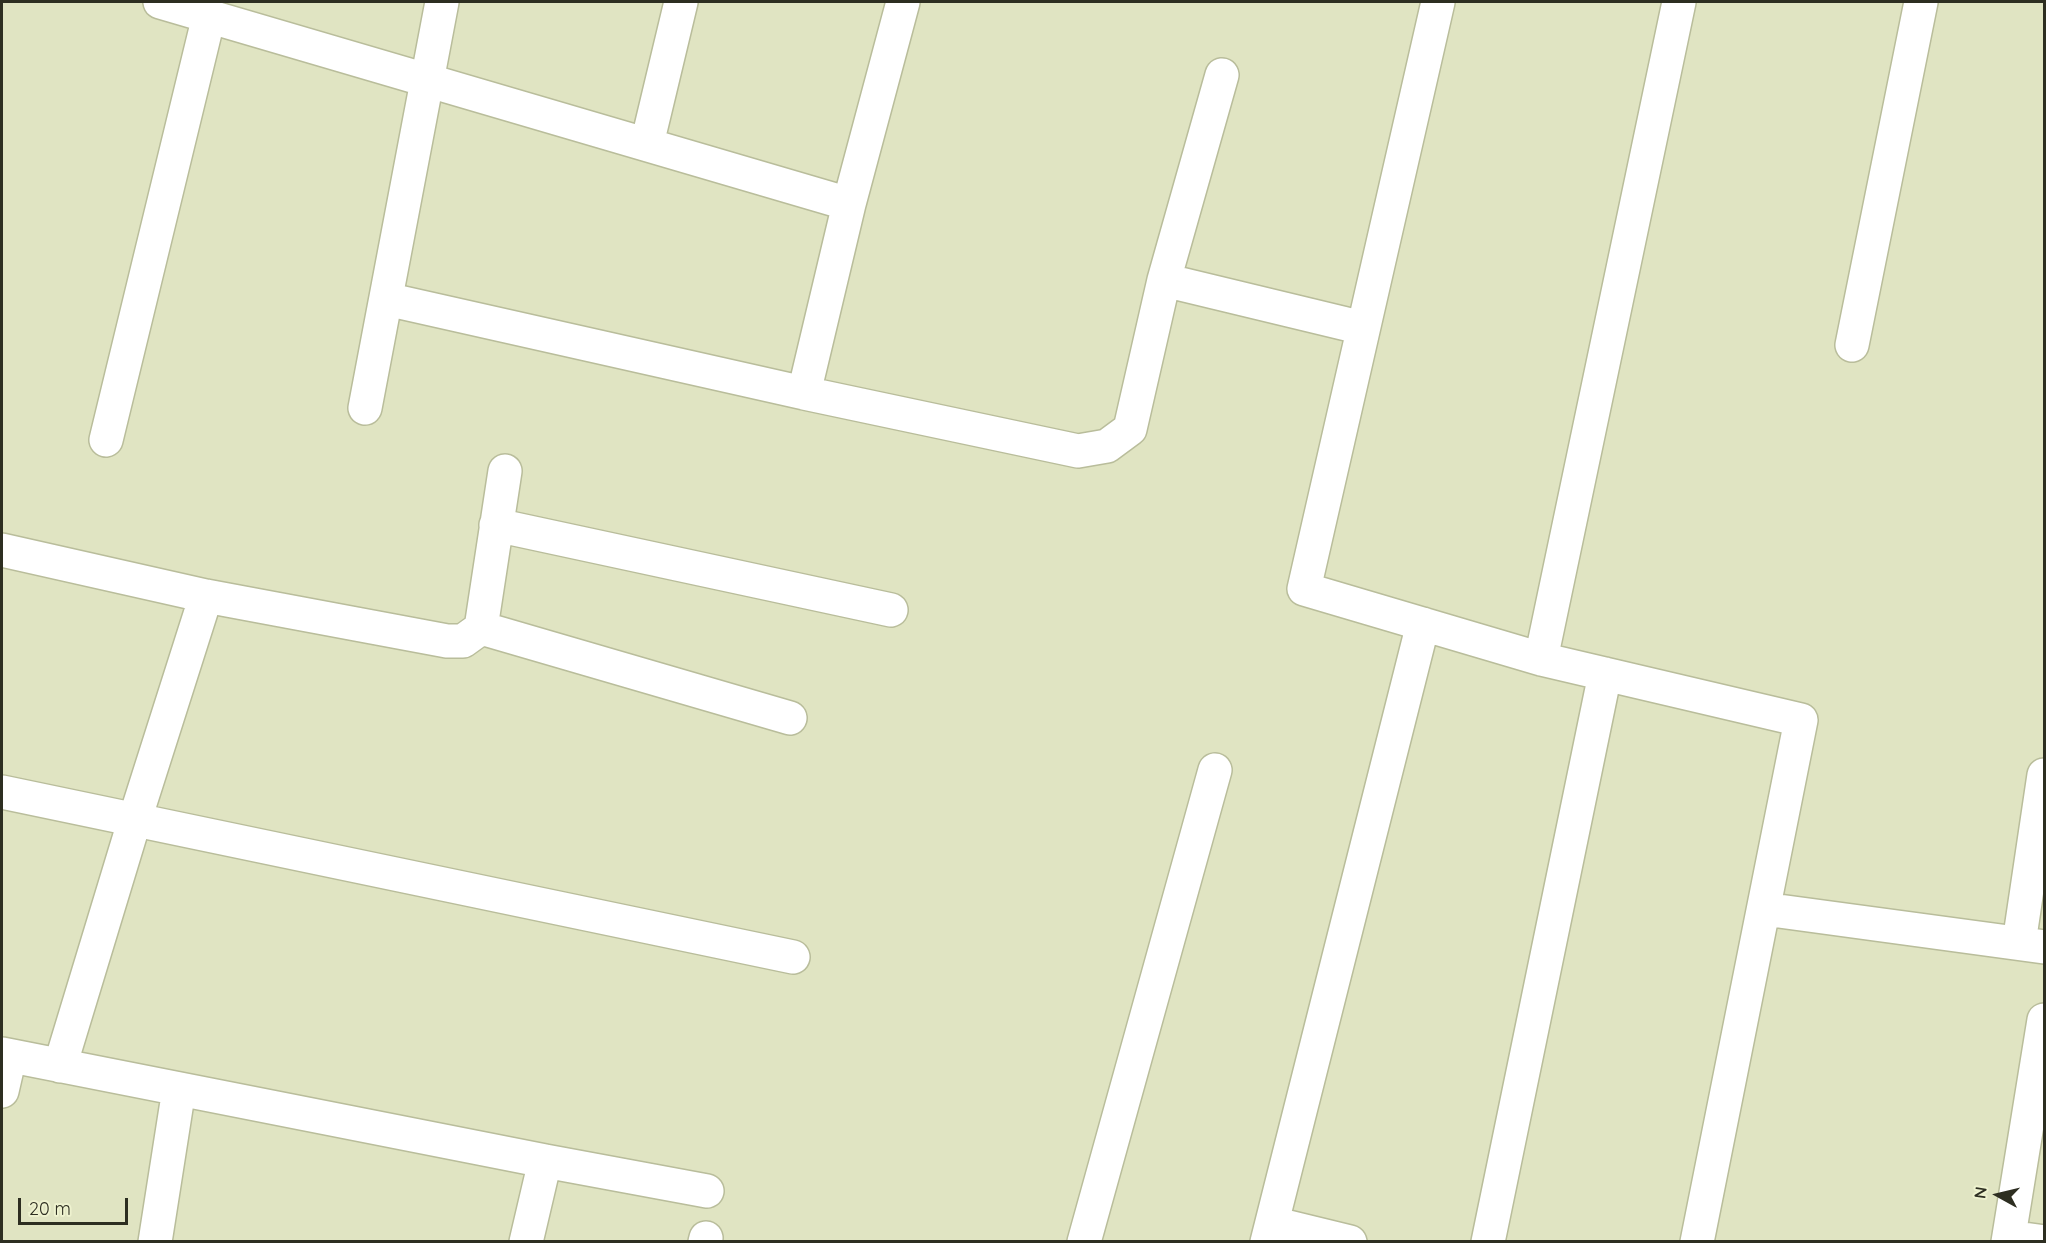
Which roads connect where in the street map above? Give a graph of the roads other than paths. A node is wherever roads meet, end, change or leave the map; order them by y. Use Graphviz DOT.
graph roads {
  1 [pos="160,2"];
  2 [pos="442,2"];
  3 [pos="681,2"];
  4 [pos="903,2"];
  5 [pos="1438,2"];
  6 [pos="1679,2"];
  7 [pos="1921,2"];
  8 [pos="209,16"];
  9 [pos="1222,75"];
  10 [pos="427,80"];
  11 [pos="647,144"];
  12 [pos="849,204"];
  13 [pos="1164,280"];
  14 [pos="386,299"];
  15 [pos="1363,328"];
  16 [pos="1852,345"];
  17 [pos="804,393"];
  18 [pos="365,408"];
  19 [pos="105,440"];
  20 [pos="505,471"];
  21 [pos="496,525"];
  22 [pos="2,550"];
  23 [pos="206,596"];
  24 [pos="891,610"];
  25 [pos="1423,624"];
  26 [pos="481,628"];
  27 [pos="1541,659"];
  28 [pos="1605,674"];
  29 [pos="790,718"];
  30 [pos="1215,771"];
  31 [pos="2044,775"];
  32 [pos="2,792"];
  33 [pos="135,819"];
  34 [pos="1764,909"];
  35 [pos="2032,945"];
  36 [pos="793,957"];
  37 [pos="2044,1020"];
  38 [pos="6,1055"];
  39 [pos="60,1066"];
  40 [pos="179,1089"];
  41 [pos="2,1091"];
  42 [pos="545,1161"];
  43 [pos="708,1191"];
  44 [pos="1269,1232"];
  45 [pos="2008,1239"];
  46 [pos="155,1242"];
  47 [pos="526,1242"];
  48 [pos="1084,1242"];
  49 [pos="1350,1242"];
  50 [pos="1488,1242"];
  51 [pos="1697,1242"];
  52 [pos="2044,1242"];
  1 -- 8 [label="street"];
  2 -- 10 [label="street"];
  3 -- 11 [label="street"];
  4 -- 12 [label="street"];
  5 -- 15 [label="street"];
  6 -- 27 [label="street"];
  7 -- 16 [label="street"];
  8 -- 10 [label="street"];
  8 -- 19 [label="street"];
  9 -- 13 [label="street"];
  10 -- 11 [label="street"];
  10 -- 14 [label="street"];
  11 -- 12 [label="street"];
  12 -- 17 [label="street"];
  13 -- 15 [label="street"];
  13 -- 17 [label="street"];
  14 -- 17 [label="street"];
  14 -- 18 [label="street"];
  15 -- 25 [label="street"];
  20 -- 21 [label="street"];
  21 -- 24 [label="street"];
  21 -- 26 [label="street"];
  22 -- 23 [label="street"];
  23 -- 26 [label="street"];
  23 -- 33 [label="street"];
  25 -- 27 [label="street"];
  25 -- 44 [label="street"];
  26 -- 29 [label="street"];
  27 -- 28 [label="street"];
  28 -- 34 [label="street"];
  28 -- 50 [label="street"];
  30 -- 48 [label="street"];
  31 -- 35 [label="street"];
  32 -- 33 [label="street"];
  33 -- 36 [label="street"];
  33 -- 39 [label="street"];
  34 -- 35 [label="street"];
  34 -- 51 [label="street"];
  37 -- 45 [label="street"];
  38 -- 39 [label="street"];
  38 -- 41 [label="street"];
  39 -- 40 [label="street"];
  40 -- 42 [label="street"];
  40 -- 46 [label="street"];
  42 -- 43 [label="street"];
  42 -- 47 [label="street"];
  44 -- 49 [label="street"];
  45 -- 52 [label="street"];
}
